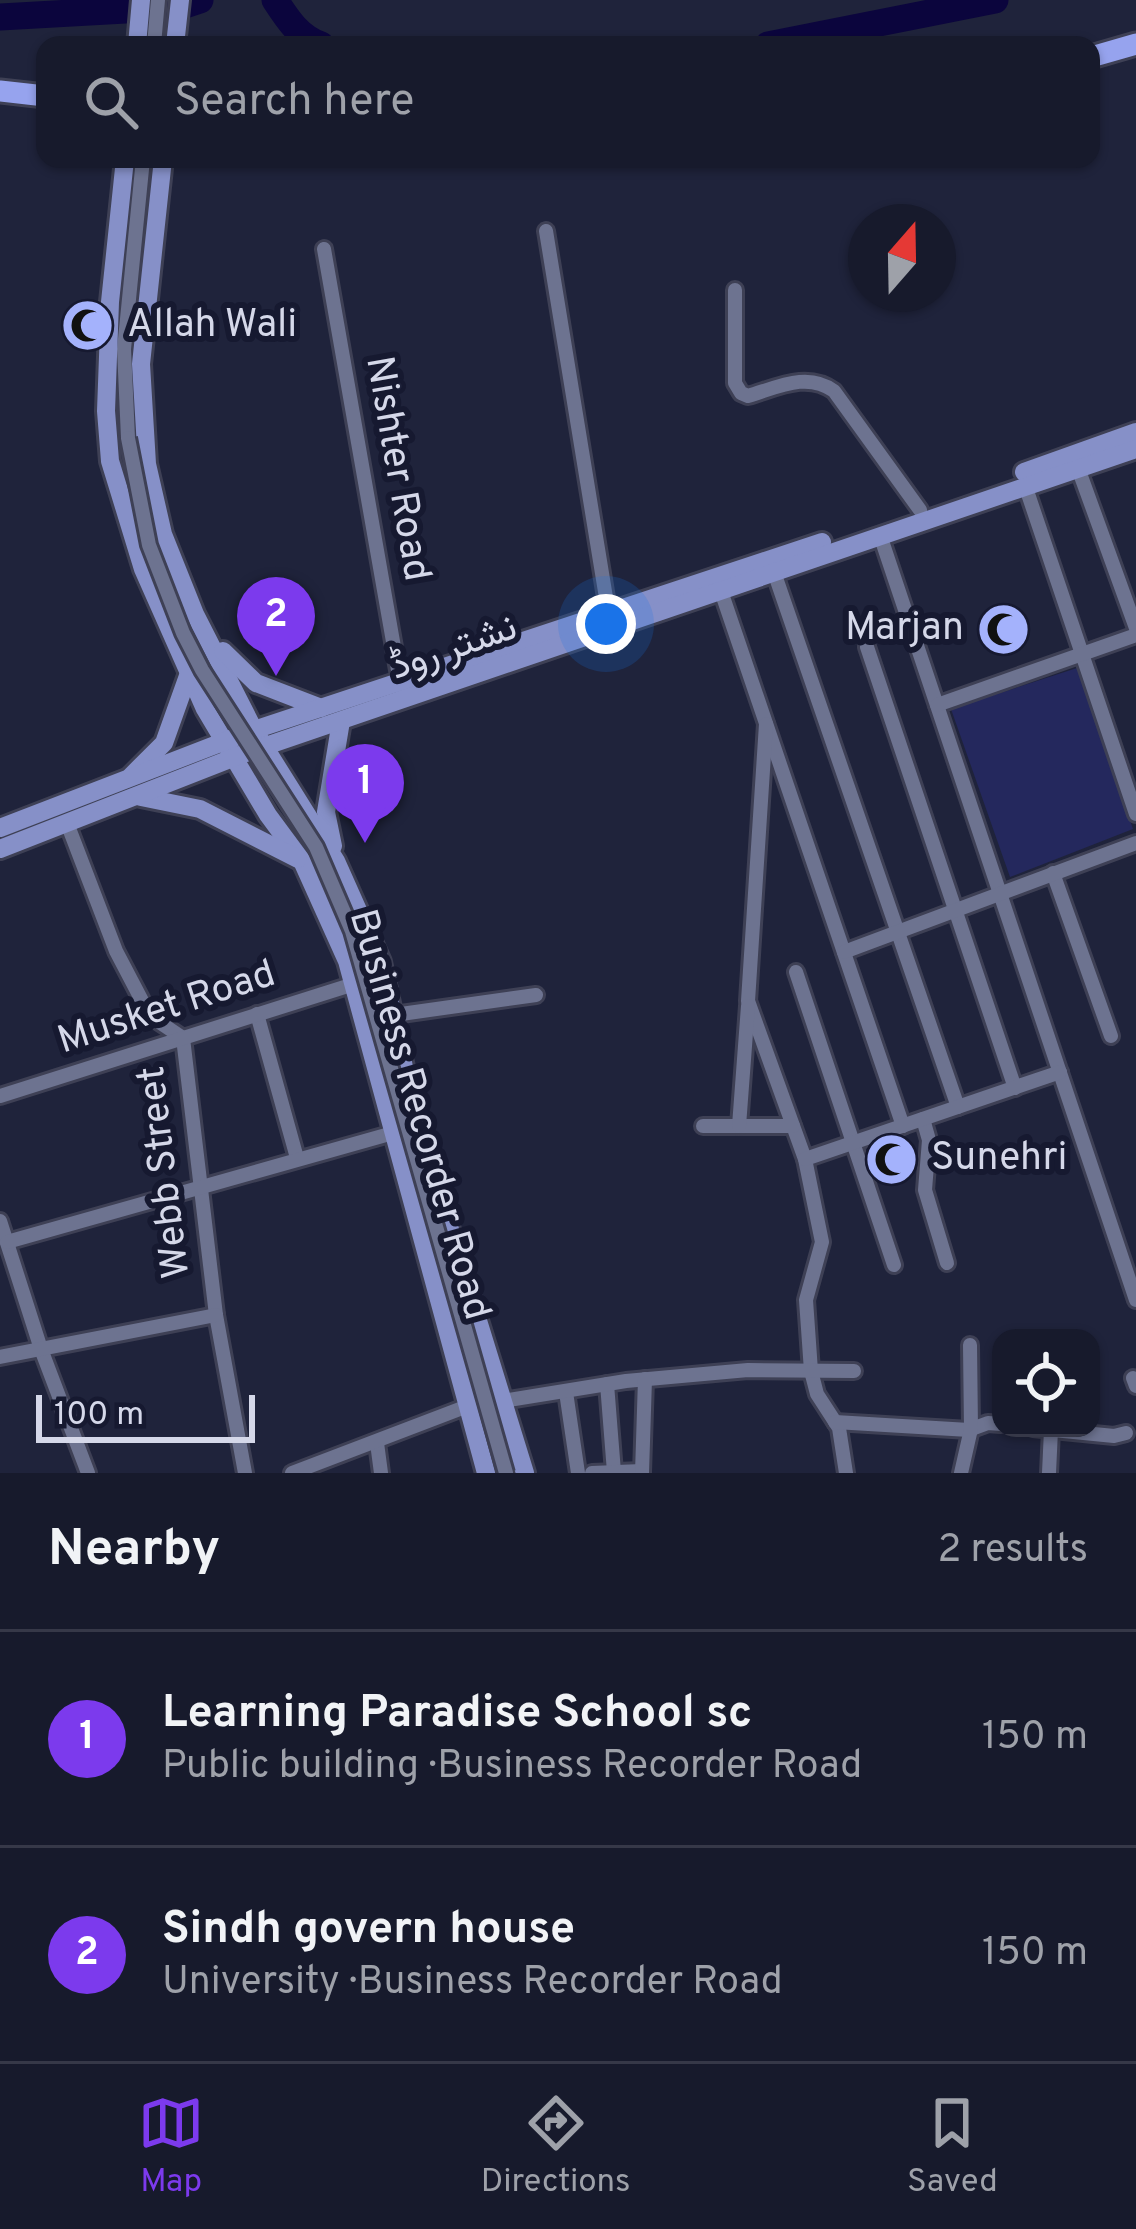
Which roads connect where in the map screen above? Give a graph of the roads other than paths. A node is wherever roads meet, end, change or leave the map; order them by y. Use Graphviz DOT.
graph roads {
  1 [pos="141,0"];
  2 [pos="158,0"];
  3 [pos="180,0"];
  4 [pos="138,36"];
  5 [pos="155,36"];
  6 [pos="176,36"];
  7 [pos="1136,44"];
  8 [pos="1100,54"];
  9 [pos="0,91"];
  10 [pos="36,95"];
  11 [pos="124,168"];
  12 [pos="142,168"];
  13 [pos="162,168"];
  14 [pos="546,231"];
  15 [pos="324,249"];
  16 [pos="734,290"];
  17 [pos="1135,447"];
  18 [pos="1078,468"];
  19 [pos="1025,485"];
  20 [pos="920,510"];
  21 [pos="880,535"];
  22 [pos="774,572"];
  23 [pos="721,591"];
  24 [pos="195,614"];
  25 [pos="610,621"];
  26 [pos="1136,631"];
  27 [pos="867,646"];
  28 [pos="1082,654"];
  29 [pos="189,673"];
  30 [pos="402,692"];
  31 [pos="937,705"];
  32 [pos="321,708"];
  33 [pos="341,721"];
  34 [pos="766,724"];
  35 [pos="259,738"];
  36 [pos="229,750"];
  37 [pos="132,788"];
  38 [pos="1136,814"];
  39 [pos="67,823"];
  40 [pos="0,828"];
  41 [pos="1136,843"];
  42 [pos="0,849"];
  43 [pos="302,861"];
  44 [pos="336,861"];
  45 [pos="1053,873"];
  46 [pos="1000,893"];
  47 [pos="955,910"];
  48 [pos="898,932"];
  49 [pos="844,952"];
  50 [pos="796,972"];
  51 [pos="354,984"];
  52 [pos="536,995"];
  53 [pos="748,1001"];
  54 [pos="256,1014"];
  55 [pos="394,1015"];
  56 [pos="1112,1036"];
  57 [pos="183,1038"];
  58 [pos="1060,1072"];
  59 [pos="1015,1088"];
  60 [pos="0,1096"];
  61 [pos="958,1107"];
  62 [pos="923,1119"];
  63 [pos="703,1126"];
  64 [pos="739,1126"];
  65 [pos="793,1126"];
  66 [pos="903,1126"];
  67 [pos="393,1133"];
  68 [pos="852,1143"];
  69 [pos="297,1158"];
  70 [pos="805,1159"];
  71 [pos="199,1187"];
  72 [pos="0,1221"];
  73 [pos="7,1242"];
  74 [pos="947,1263"];
  75 [pos="894,1265"];
  76 [pos="1136,1300"];
  77 [pos="216,1315"];
  78 [pos="970,1346"];
  79 [pos="41,1349"];
  80 [pos="0,1357"];
  81 [pos="811,1370"];
  82 [pos="854,1371"];
  83 [pos="645,1379"];
  84 [pos="608,1384"];
  85 [pos="566,1392"];
  86 [pos="503,1403"];
  87 [pos="465,1407"];
  88 [pos="835,1421"];
  89 [pos="992,1423"];
  90 [pos="971,1429"];
  91 [pos="1126,1433"];
  92 [pos="1100,1435"];
  93 [pos="1051,1437"];
  94 [pos="377,1443"];
  95 [pos="614,1472"];
  96 [pos="642,1472"];
  97 [pos="88,1473"];
  98 [pos="245,1473"];
  99 [pos="292,1473"];
  100 [pos="381,1473"];
  101 [pos="486,1473"];
  102 [pos="506,1473"];
  103 [pos="525,1473"];
  104 [pos="578,1473"];
  105 [pos="592,1473"];
  106 [pos="846,1473"];
  107 [pos="962,1473"];
  108 [pos="1049,1473"];
  1 -- 4 [label="main road"];
  2 -- 5 [label="street"];
  3 -- 6 [label="main road"];
  7 -- 8 [label="highway"];
  9 -- 10 [label="highway"];
  11 -- 29 [label="main road, Business Recorder Road"];
  12 -- 102 [label="street, bridge"];
  13 -- 24 [label="main road, Business Recorder Road"];
  14 -- 25 [label="street"];
  15 -- 30 [label="street, Nishter Road"];
  16 -- 20 [label="street"];
  17 -- 18 [label="main road, نشتر روڈ"];
  17 -- 20 [label="main road, نشتر روڈ"];
  18 -- 19 [label="main road, نشتر روڈ"];
  18 -- 26 [label="street"];
  19 -- 21 [label="main road, نشتر روڈ"];
  19 -- 28 [label="street"];
  20 -- 25 [label="main road, نشتر روڈ"];
  21 -- 22 [label="main road, نشتر روڈ"];
  21 -- 31 [label="street"];
  22 -- 23 [label="main road, نشتر روڈ"];
  22 -- 48 [label="street"];
  23 -- 25 [label="main road, نشتر روڈ"];
  23 -- 34 [label="street"];
  24 -- 32 [label="main road"];
  24 -- 35 [label="main road, Business Recorder Road"];
  25 -- 30 [label="main road, نشتر روڈ"];
  26 -- 28 [label="street"];
  27 -- 47 [label="street"];
  28 -- 31 [label="street"];
  28 -- 38 [label="street"];
  29 -- 36 [label="main road, Business Recorder Road"];
  29 -- 37 [label="main road"];
  30 -- 32 [label="main road, نشتر روڈ"];
  30 -- 33 [label="main road, نشتر روڈ"];
  31 -- 46 [label="street"];
  32 -- 35 [label="main road, نشتر روڈ"];
  33 -- 35 [label="main road, نشتر روڈ"];
  33 -- 44 [label="main road"];
  34 -- 49 [label="street"];
  34 -- 53 [label="street"];
  35 -- 36 [label="main road, نشتر روڈ"];
  35 -- 44 [label="main road, Business Recorder Road"];
  36 -- 37 [label="main road, نشتر روڈ"];
  36 -- 43 [label="main road, Business Recorder Road"];
  37 -- 39 [label="main road, نشتر روڈ"];
  37 -- 40 [label="main road, نشتر روڈ"];
  37 -- 43 [label="main road"];
  39 -- 42 [label="main road, نشتر روڈ"];
  39 -- 57 [label="street, Webb Street"];
  41 -- 45 [label="street"];
  43 -- 51 [label="main road, Business Recorder Road"];
  44 -- 55 [label="main road, Business Recorder Road"];
  45 -- 46 [label="street"];
  45 -- 56 [label="street"];
  46 -- 47 [label="street"];
  46 -- 58 [label="street"];
  47 -- 48 [label="street"];
  47 -- 59 [label="street"];
  48 -- 49 [label="street"];
  48 -- 61 [label="street"];
  49 -- 66 [label="street"];
  50 -- 68 [label="street"];
  51 -- 54 [label="street, Musket Road"];
  51 -- 67 [label="main road, Business Recorder Road"];
  52 -- 55 [label="street"];
  53 -- 64 [label="street"];
  53 -- 65 [label="street"];
  54 -- 57 [label="street, Musket Road"];
  54 -- 69 [label="street"];
  55 -- 86 [label="main road, Business Recorder Road"];
  57 -- 60 [label="street, Musket Road"];
  57 -- 71 [label="street, Webb Street"];
  58 -- 59 [label="street"];
  58 -- 76 [label="street"];
  59 -- 61 [label="street"];
  61 -- 62 [label="street"];
  62 -- 66 [label="street"];
  62 -- 74 [label="street"];
  63 -- 64 [label="street"];
  64 -- 65 [label="street"];
  65 -- 70 [label="street"];
  66 -- 68 [label="street"];
  67 -- 69 [label="street"];
  67 -- 87 [label="main road, Business Recorder Road"];
  68 -- 70 [label="street"];
  68 -- 75 [label="street"];
  69 -- 71 [label="street"];
  70 -- 81 [label="street"];
  71 -- 73 [label="street"];
  71 -- 77 [label="street, Webb Street"];
  72 -- 73 [label="street"];
  73 -- 79 [label="street"];
  77 -- 79 [label="street"];
  77 -- 98 [label="street, Webb Street"];
  78 -- 90 [label="street"];
  79 -- 80 [label="street"];
  79 -- 97 [label="street"];
  81 -- 82 [label="street"];
  81 -- 83 [label="street"];
  81 -- 88 [label="street"];
  83 -- 84 [label="street"];
  83 -- 96 [label="street"];
  84 -- 85 [label="street"];
  84 -- 95 [label="street"];
  85 -- 86 [label="street"];
  85 -- 104 [label="street"];
  86 -- 87 [label="street"];
  86 -- 103 [label="main road, Business Recorder Road"];
  87 -- 94 [label="street"];
  87 -- 101 [label="main road, Business Recorder Road"];
  88 -- 90 [label="street"];
  88 -- 106 [label="street"];
  89 -- 90 [label="street"];
  90 -- 107 [label="street"];
  91 -- 92 [label="street"];
  93 -- 108 [label="street"];
  94 -- 99 [label="street"];
  94 -- 100 [label="street"];
  95 -- 96 [label="street"];
  95 -- 105 [label="street"];
}
